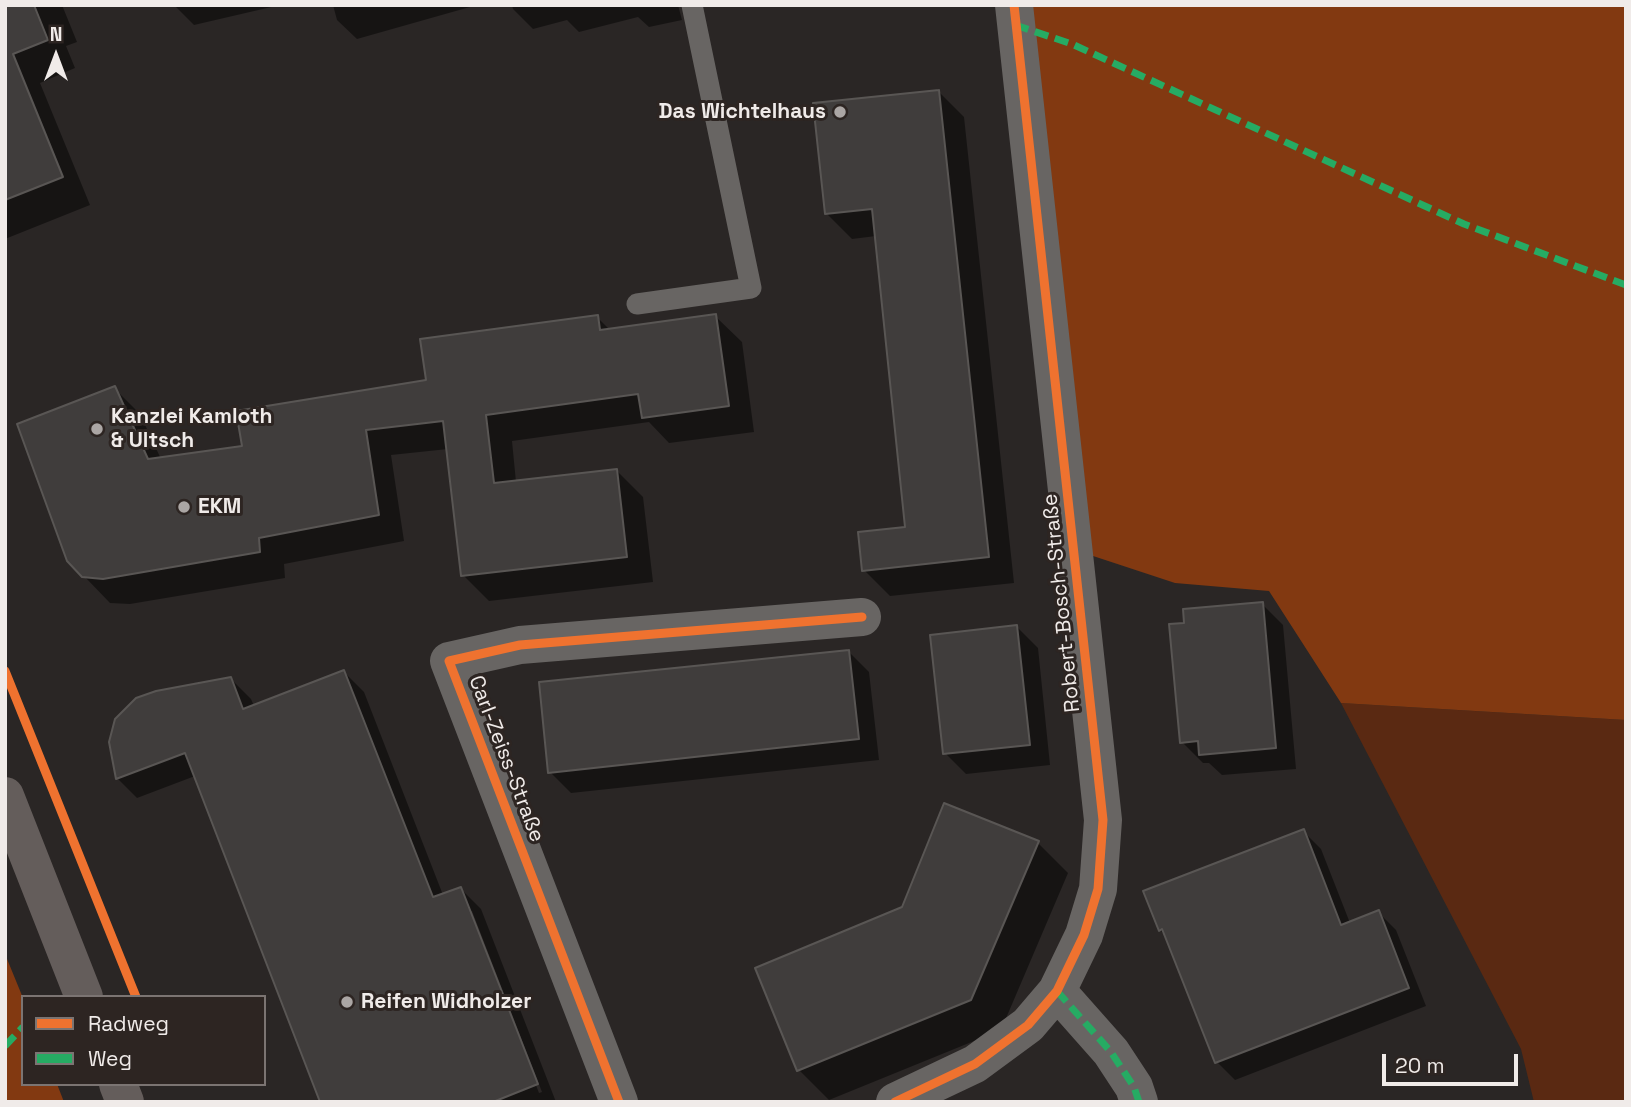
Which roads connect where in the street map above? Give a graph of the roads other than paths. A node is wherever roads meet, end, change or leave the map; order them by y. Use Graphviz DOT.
graph roads {
  1 [pos="692,5"];
  2 [pos="1014,5"];
  3 [pos="637,304"];
  4 [pos="862,617"];
  5 [pos="5,796"];
  6 [pos="1057,991"];
  7 [pos="83,995"];
  8 [pos="619,1102"];
  9 [pos="895,1102"];
  10 [pos="1139,1102"];
  1 -- 3 [label="lane"];
  2 -- 6 [label="street, Robert-Bosch-Straße"];
  4 -- 8 [label="street, Carl-Zeiss-Straße"];
  5 -- 7 [label="main road"];
  6 -- 9 [label="street, Robert-Bosch-Straße"];
  6 -- 10 [label="street"];
}
